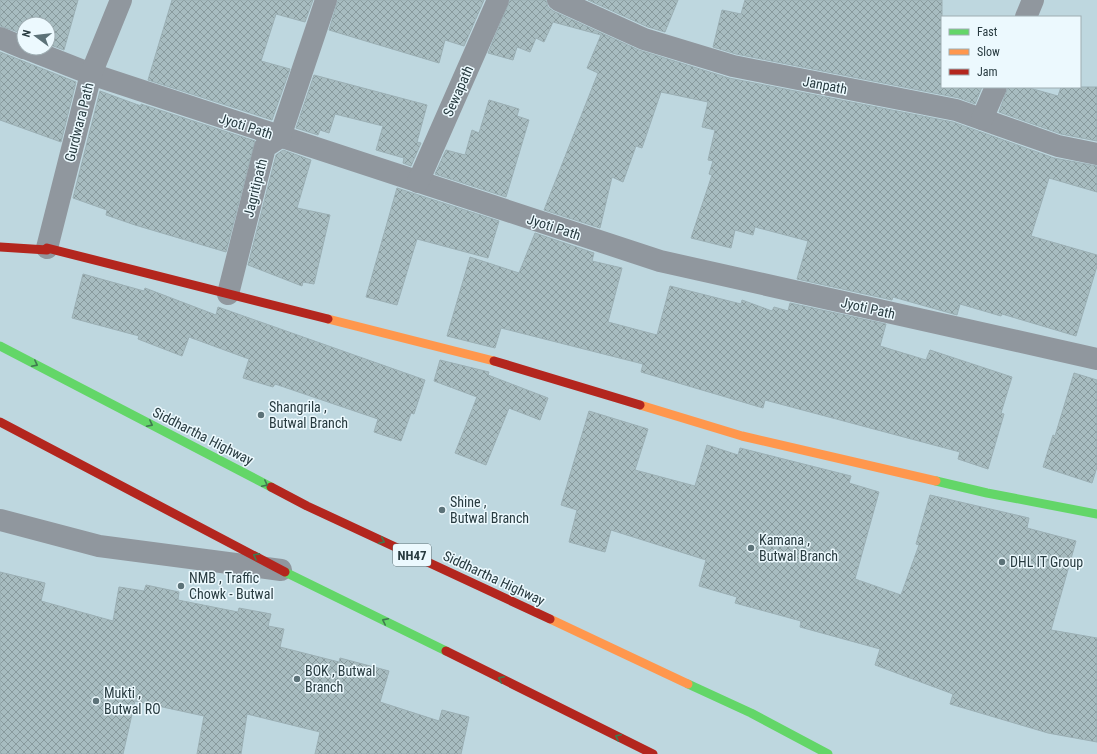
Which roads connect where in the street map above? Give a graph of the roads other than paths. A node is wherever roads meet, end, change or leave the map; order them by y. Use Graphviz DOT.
graph roads {
  1 [pos="121,0"];
  2 [pos="326,0"];
  3 [pos="498,0"];
  4 [pos="558,0"];
  5 [pos="1033,0"];
  6 [pos="1026,16"];
  7 [pos="0,38"];
  8 [pos="16,45"];
  9 [pos="45,56"];
  10 [pos="91,74"];
  11 [pos="996,88"];
  12 [pos="982,119"];
  13 [pos="280,137"];
  14 [pos="1097,154"];
  15 [pos="418,182"];
  16 [pos="0,247"];
  17 [pos="47,248"];
  18 [pos="228,294"];
  19 [pos="0,346"];
  20 [pos="1097,359"];
  21 [pos="0,422"];
  22 [pos="1097,514"];
  23 [pos="0,520"];
  24 [pos="284,571"];
  25 [pos="653,754"];
  26 [pos="828,754"];
  1 -- 10 [label="street, Gurdwara Path"];
  2 -- 13 [label="street"];
  3 -- 15 [label="street, Sewapath"];
  4 -- 12 [label="street, Janpath"];
  5 -- 6 [label="street"];
  7 -- 8 [label="street, Jyoti Path"];
  9 -- 10 [label="street, Jyoti Path"];
  10 -- 13 [label="street, Jyoti Path"];
  10 -- 17 [label="street, Gurdwara Path"];
  11 -- 12 [label="street"];
  12 -- 14 [label="street, Janpath"];
  13 -- 15 [label="street, Jyoti Path"];
  13 -- 18 [label="street, Jagritipath"];
  15 -- 20 [label="street, Jyoti Path"];
  16 -- 17 [label="main road"];
  17 -- 18 [label="main road"];
  18 -- 22 [label="main road"];
  19 -- 26 [label="main road, Siddhartha Highway / NH47, one-way"];
  24 -- 21 [label="main road, one-way"];
  23 -- 24 [label="street"];
  25 -- 24 [label="main road, one-way"];
}
